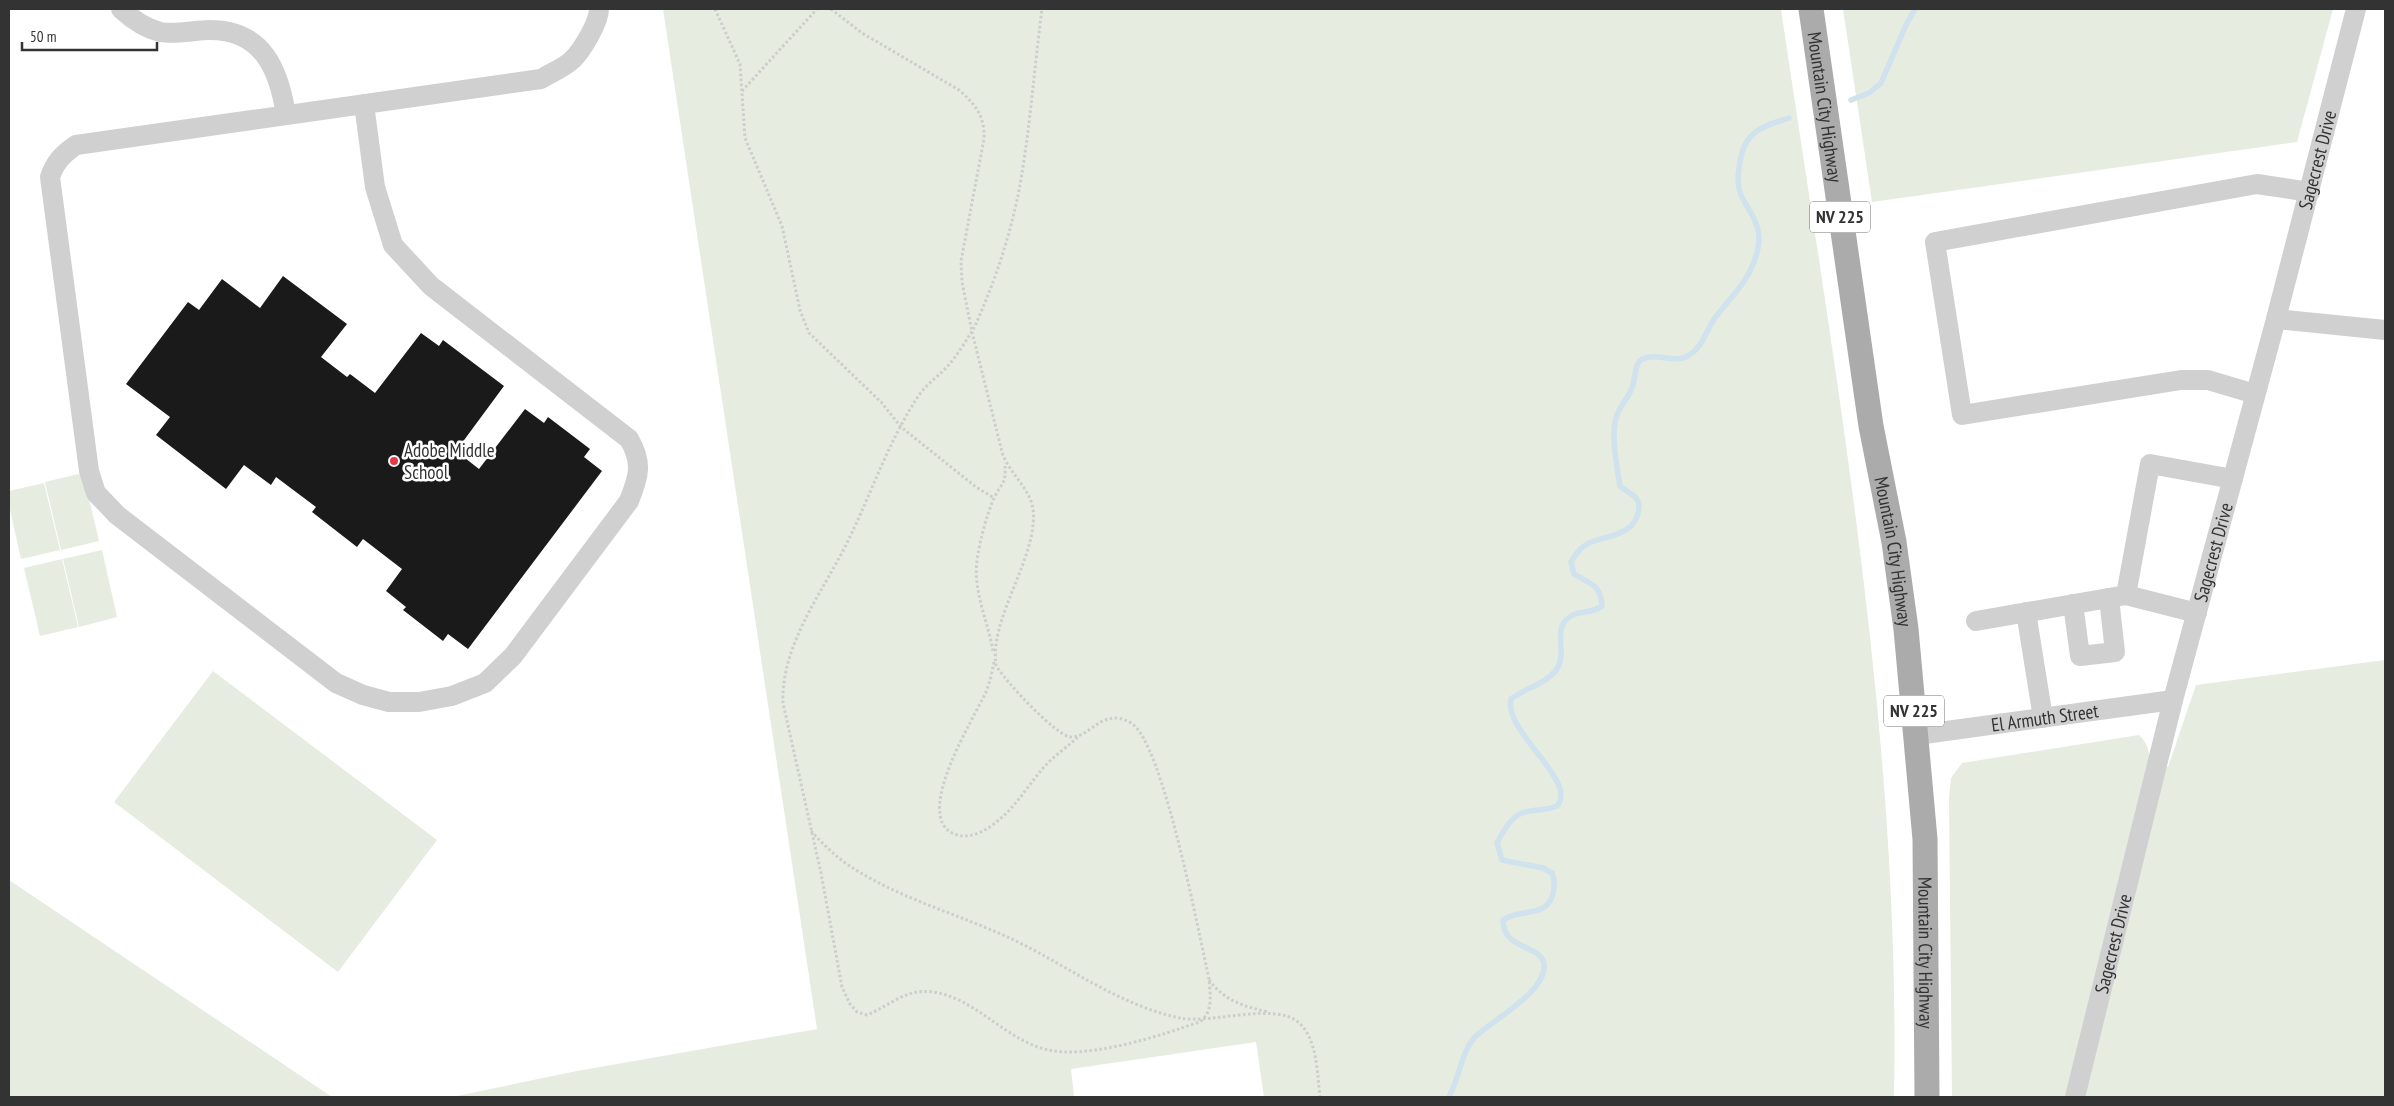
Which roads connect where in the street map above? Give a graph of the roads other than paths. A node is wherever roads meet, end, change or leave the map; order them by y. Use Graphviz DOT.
graph roads {
  1 [pos="120,9"];
  2 [pos="599,9"];
  3 [pos="1812,9"];
  4 [pos="2356,9"];
  5 [pos="364,104"];
  6 [pos="286,115"];
  7 [pos="2310,192"];
  8 [pos="2276,319"];
  9 [pos="2385,330"];
  10 [pos="2256,394"];
  11 [pos="2233,479"];
  12 [pos="2117,596"];
  13 [pos="2073,604"];
  14 [pos="2026,612"];
  15 [pos="2197,613"];
  16 [pos="1976,621"];
  17 [pos="2173,700"];
  18 [pos="2043,718"];
  19 [pos="1917,736"];
  20 [pos="1927,1097"];
  21 [pos="2075,1097"];
  1 -- 6 [label="street"];
  2 -- 5 [label="street"];
  3 -- 19 [label="main road, Mountain City Highway / NV 225"];
  4 -- 7 [label="street, Sagecrest Drive"];
  5 -- 6 [label="street"];
  5 -- 6 [label="street"];
  7 -- 8 [label="street, Sagecrest Drive"];
  7 -- 10 [label="street"];
  8 -- 9 [label="street"];
  8 -- 10 [label="street, Sagecrest Drive"];
  10 -- 11 [label="street, Sagecrest Drive"];
  11 -- 12 [label="street"];
  11 -- 15 [label="street, Sagecrest Drive"];
  12 -- 13 [label="street"];
  12 -- 13 [label="street"];
  12 -- 15 [label="street"];
  13 -- 14 [label="street"];
  14 -- 16 [label="street"];
  14 -- 18 [label="street"];
  15 -- 17 [label="street, Sagecrest Drive"];
  17 -- 18 [label="street, El Armuth Street"];
  17 -- 21 [label="street, Sagecrest Drive"];
  18 -- 19 [label="street, El Armuth Street"];
  19 -- 20 [label="main road, Mountain City Highway / NV 225"];
}
